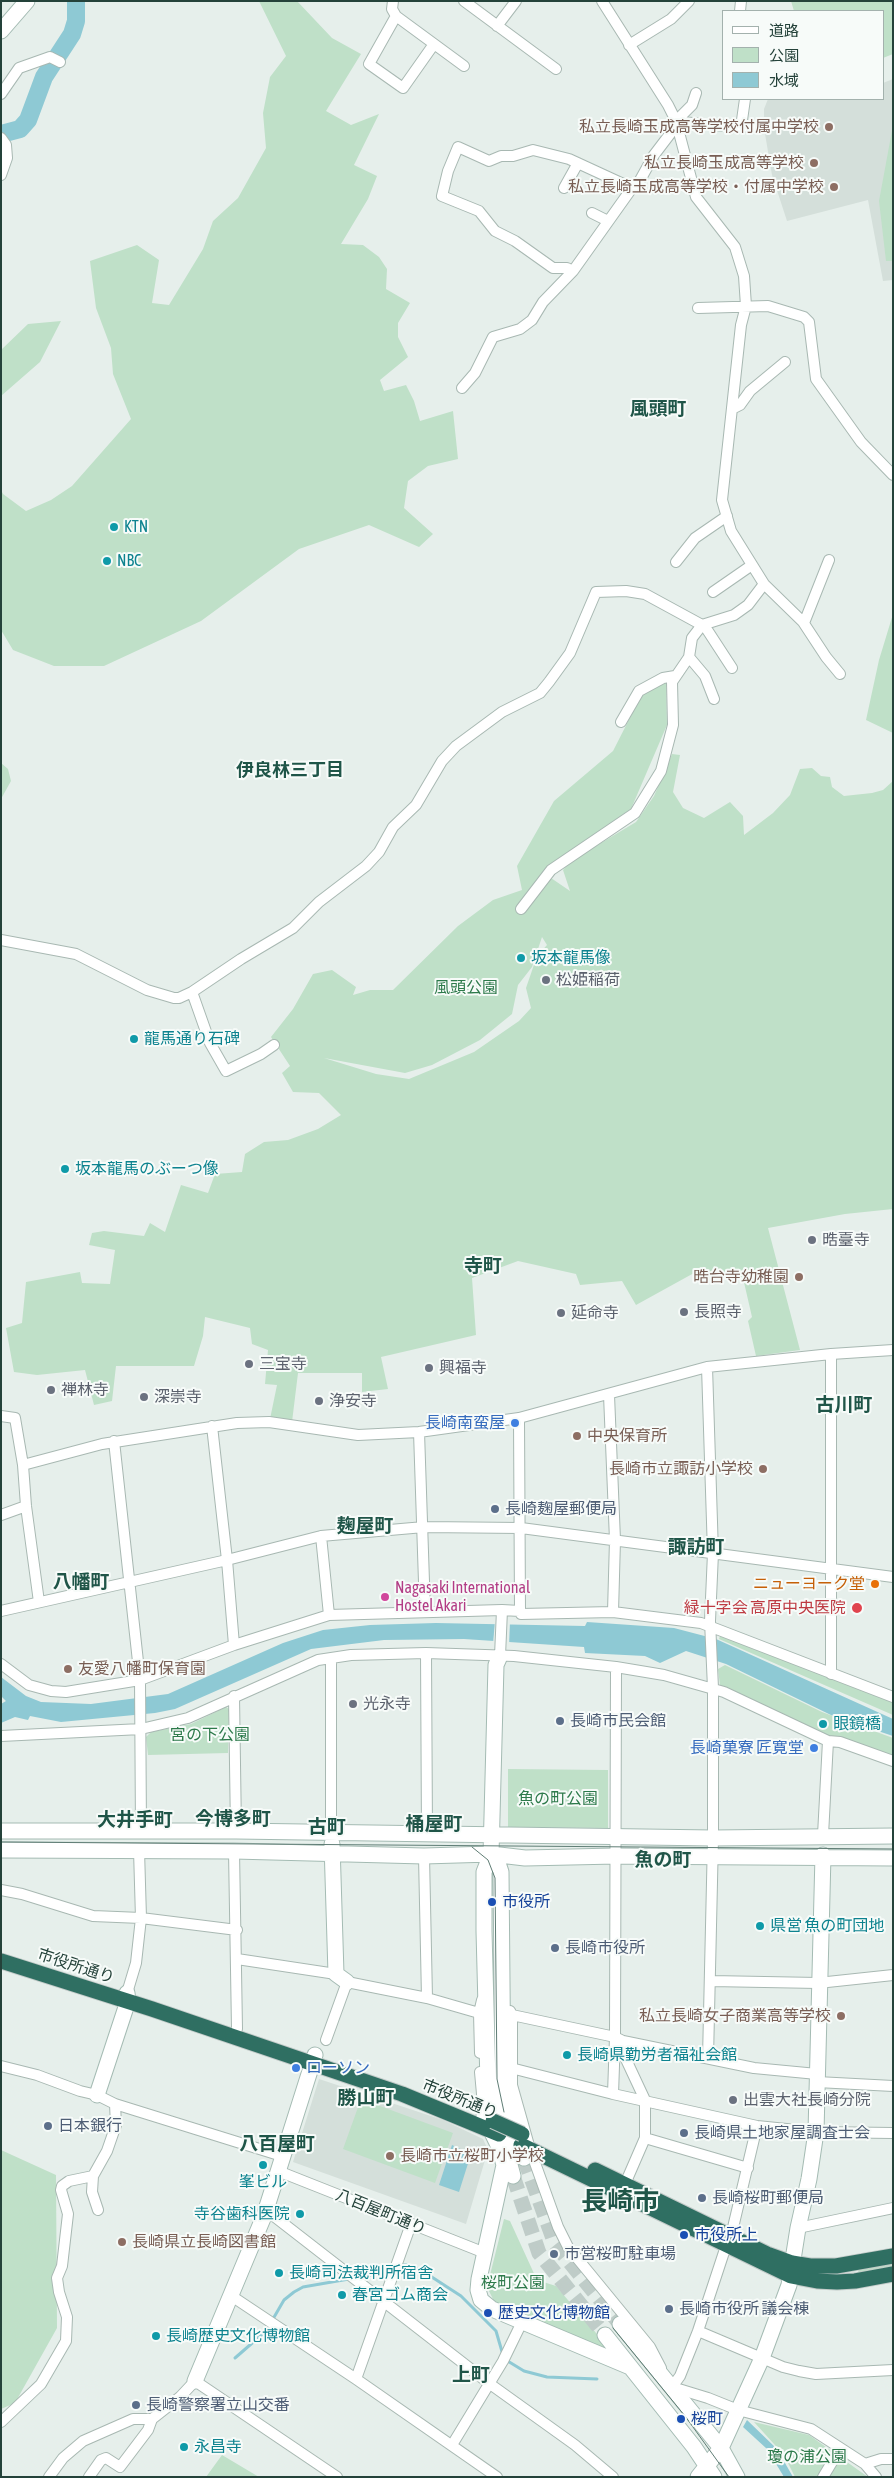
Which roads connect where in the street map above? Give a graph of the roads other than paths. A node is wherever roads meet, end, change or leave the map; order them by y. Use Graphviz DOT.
graph roads {
  1 [pos="27,1"];
  2 [pos="393,1"];
  3 [pos="464,1"];
  4 [pos="516,1"];
  5 [pos="602,1"];
  6 [pos="689,1"];
  7 [pos="396,16"];
  8 [pos="497,26"];
  9 [pos="1,31"];
  10 [pos="434,44"];
  11 [pos="629,45"];
  12 [pos="55,59"];
  13 [pos="464,66"];
  14 [pos="556,69"];
  15 [pos="696,93"];
  16 [pos="1,94"];
  17 [pos="745,100"];
  18 [pos="676,121"];
  19 [pos="741,126"];
  20 [pos="763,127"];
  21 [pos="2,139"];
  22 [pos="578,163"];
  23 [pos="1,175"];
  24 [pos="564,188"];
  25 [pos="632,188"];
  26 [pos="592,212"];
  27 [pos="608,221"];
  28 [pos="573,271"];
  29 [pos="746,306"];
  30 [pos="698,308"];
  31 [pos="785,362"];
  32 [pos="462,388"];
  33 [pos="732,409"];
  34 [pos="893,475"];
  35 [pos="727,516"];
  36 [pos="829,560"];
  37 [pos="676,562"];
  38 [pos="752,566"];
  39 [pos="764,584"];
  40 [pos="713,592"];
  41 [pos="804,623"];
  42 [pos="703,625"];
  43 [pos="689,658"];
  44 [pos="732,668"];
  45 [pos="840,674"];
  46 [pos="675,676"];
  47 [pos="714,699"];
  48 [pos="621,722"];
  49 [pos="521,909"];
  50 [pos="1,940"];
  51 [pos="192,992"];
  52 [pos="274,1044"];
  53 [pos="893,1350"];
  54 [pos="831,1354"];
  55 [pos="707,1367"];
  56 [pos="609,1395"];
  57 [pos="1,1416"];
  58 [pos="519,1418"];
  59 [pos="212,1426"];
  60 [pos="419,1432"];
  61 [pos="114,1441"];
  62 [pos="23,1466"];
  63 [pos="26,1506"];
  64 [pos="1,1515"];
  65 [pos="424,1527"];
  66 [pos="520,1528"];
  67 [pos="321,1536"];
  68 [pos="615,1540"];
  69 [pos="713,1553"];
  70 [pos="228,1560"];
  71 [pos="833,1570"];
  72 [pos="893,1577"];
  73 [pos="131,1581"];
  74 [pos="40,1602"];
  75 [pos="1,1610"];
  76 [pos="502,1610"];
  77 [pos="520,1611"];
  78 [pos="425,1612"];
  79 [pos="613,1612"];
  80 [pos="329,1615"];
  81 [pos="712,1632"];
  82 [pos="234,1645"];
  83 [pos="426,1653"];
  84 [pos="500,1656"];
  85 [pos="331,1659"];
  86 [pos="1,1664"];
  87 [pos="616,1667"];
  88 [pos="831,1674"];
  89 [pos="140,1680"];
  90 [pos="713,1688"];
  91 [pos="234,1696"];
  92 [pos="893,1697"];
  93 [pos="141,1729"];
  94 [pos="1,1736"];
  95 [pos="828,1741"];
  96 [pos="893,1761"];
  97 [pos="141,1830"];
  98 [pos="1,1831"];
  99 [pos="236,1831"];
  100 [pos="331,1833"];
  101 [pos="427,1834"];
  102 [pos="490,1834"];
  103 [pos="893,1836"];
  104 [pos="615,1837"];
  105 [pos="713,1838"];
  106 [pos="823,1848"];
  107 [pos="1,1850"];
  108 [pos="139,1850"];
  109 [pos="234,1851"];
  110 [pos="333,1853"];
  111 [pos="491,1854"];
  112 [pos="424,1856"];
  113 [pos="616,1856"];
  114 [pos="713,1857"];
  115 [pos="893,1858"];
  116 [pos="1,1890"];
  117 [pos="141,1918"];
  118 [pos="237,1930"];
  119 [pos="1,1951"];
  120 [pos="237,1959"];
  121 [pos="1,1960"];
  122 [pos="893,1975"];
  123 [pos="341,1978"];
  124 [pos="711,1981"];
  125 [pos="818,1983"];
  126 [pos="504,1984"];
  127 [pos="487,1985"];
  128 [pos="128,1997"];
  129 [pos="427,1998"];
  130 [pos="478,2013"];
  131 [pos="512,2015"];
  132 [pos="237,2029"];
  133 [pos="615,2037"];
  134 [pos="326,2040"];
  135 [pos="708,2058"];
  136 [pos="314,2059"];
  137 [pos="1,2066"];
  138 [pos="511,2068"];
  139 [pos="817,2078"];
  140 [pos="893,2086"];
  141 [pos="613,2094"];
  142 [pos="97,2095"];
  143 [pos="646,2100"];
  144 [pos="115,2104"];
  145 [pos="491,2125"];
  146 [pos="757,2126"];
  147 [pos="816,2132"];
  148 [pos="893,2133"];
  149 [pos="645,2138"];
  150 [pos="525,2145"];
  151 [pos="282,2156"];
  152 [pos="748,2168"];
  153 [pos="278,2171"];
  154 [pos="93,2176"];
  155 [pos="513,2176"];
  156 [pos="625,2184"];
  157 [pos="893,2208"];
  158 [pos="98,2210"];
  159 [pos="266,2210"];
  160 [pos="411,2224"];
  161 [pos="798,2228"];
  162 [pos="728,2241"];
  163 [pos="485,2253"];
  164 [pos="893,2256"];
  165 [pos="792,2270"];
  166 [pos="893,2274"];
  167 [pos="230,2295"];
  168 [pos="383,2301"];
  169 [pos="522,2322"];
  170 [pos="620,2324"];
  171 [pos="698,2331"];
  172 [pos="604,2335"];
  173 [pos="762,2358"];
  174 [pos="630,2367"];
  175 [pos="893,2370"];
  176 [pos="356,2379"];
  177 [pos="195,2381"];
  178 [pos="669,2383"];
  179 [pos="490,2384"];
  180 [pos="738,2410"];
  181 [pos="152,2419"];
  182 [pos="1,2422"];
  183 [pos="452,2445"];
  184 [pos="720,2448"];
  185 [pos="840,2449"];
  186 [pos="893,2459"];
  187 [pos="865,2464"];
  188 [pos="706,2473"];
  189 [pos="49,2477"];
  190 [pos="89,2477"];
  191 [pos="337,2477"];
  192 [pos="497,2477"];
  193 [pos="613,2477"];
  194 [pos="737,2477"];
  195 [pos="823,2477"];
  196 [pos="876,2477"];
  1 -- 9 [label="street"];
  2 -- 7 [label="street"];
  3 -- 8 [label="street"];
  4 -- 8 [label="street"];
  5 -- 11 [label="street"];
  6 -- 11 [label="street"];
  7 -- 10 [label="street"];
  7 -- 10 [label="street"];
  8 -- 14 [label="street"];
  10 -- 13 [label="street"];
  11 -- 18 [label="street"];
  12 -- 16 [label="street"];
  15 -- 18 [label="street"];
  17 -- 19 [label="street"];
  18 -- 19 [label="street"];
  18 -- 25 [label="street"];
  18 -- 29 [label="street"];
  19 -- 20 [label="street"];
  21 -- 23 [label="street"];
  22 -- 24 [label="street"];
  22 -- 25 [label="street"];
  22 -- 28 [label="street"];
  25 -- 27 [label="street"];
  26 -- 27 [label="street"];
  27 -- 28 [label="street"];
  28 -- 32 [label="street"];
  29 -- 30 [label="street"];
  29 -- 33 [label="street"];
  29 -- 34 [label="street"];
  31 -- 33 [label="street"];
  33 -- 35 [label="street"];
  35 -- 37 [label="street"];
  35 -- 38 [label="street"];
  36 -- 41 [label="street"];
  38 -- 39 [label="street"];
  38 -- 40 [label="street"];
  39 -- 41 [label="street"];
  39 -- 42 [label="street"];
  41 -- 45 [label="street"];
  42 -- 43 [label="street"];
  42 -- 44 [label="street"];
  42 -- 51 [label="street"];
  43 -- 46 [label="street"];
  43 -- 47 [label="street"];
  46 -- 48 [label="street"];
  46 -- 49 [label="street"];
  50 -- 51 [label="street"];
  51 -- 52 [label="street"];
  53 -- 54 [label="street"];
  54 -- 55 [label="street"];
  54 -- 71 [label="street"];
  55 -- 56 [label="street"];
  55 -- 69 [label="street"];
  56 -- 58 [label="street"];
  56 -- 68 [label="street"];
  57 -- 62 [label="street"];
  58 -- 60 [label="street"];
  58 -- 66 [label="street"];
  59 -- 60 [label="street"];
  59 -- 61 [label="street"];
  59 -- 70 [label="street"];
  60 -- 65 [label="street"];
  61 -- 62 [label="street"];
  61 -- 73 [label="street"];
  62 -- 63 [label="street"];
  63 -- 64 [label="street"];
  63 -- 74 [label="street"];
  65 -- 66 [label="street"];
  65 -- 67 [label="street"];
  65 -- 78 [label="street"];
  66 -- 68 [label="street"];
  66 -- 77 [label="street"];
  67 -- 70 [label="street"];
  67 -- 80 [label="street"];
  68 -- 69 [label="street"];
  68 -- 79 [label="street"];
  69 -- 71 [label="street"];
  69 -- 81 [label="street"];
  70 -- 73 [label="street"];
  70 -- 82 [label="street"];
  71 -- 72 [label="street"];
  71 -- 88 [label="street"];
  73 -- 74 [label="street"];
  73 -- 89 [label="street"];
  74 -- 75 [label="street"];
  76 -- 77 [label="street"];
  76 -- 78 [label="street"];
  76 -- 84 [label="street"];
  77 -- 79 [label="street"];
  78 -- 80 [label="street"];
  79 -- 81 [label="street"];
  80 -- 82 [label="street"];
  81 -- 88 [label="street"];
  81 -- 90 [label="street"];
  82 -- 89 [label="street"];
  83 -- 84 [label="street"];
  83 -- 85 [label="street"];
  83 -- 101 [label="street"];
  84 -- 87 [label="street"];
  84 -- 102 [label="street"];
  85 -- 91 [label="street"];
  85 -- 100 [label="street"];
  86 -- 89 [label="street"];
  87 -- 90 [label="street"];
  87 -- 104 [label="street"];
  88 -- 92 [label="street"];
  89 -- 93 [label="street"];
  90 -- 95 [label="street"];
  90 -- 105 [label="street"];
  91 -- 93 [label="street"];
  91 -- 99 [label="street"];
  93 -- 94 [label="street"];
  93 -- 97 [label="street"];
  95 -- 96 [label="street"];
  95 -- 106 [label="street"];
  97 -- 98 [label="street"];
  97 -- 99 [label="street"];
  97 -- 108 [label="street"];
  99 -- 100 [label="street"];
  99 -- 109 [label="street"];
  100 -- 101 [label="street"];
  100 -- 110 [label="street"];
  101 -- 102 [label="street"];
  101 -- 112 [label="street"];
  102 -- 104 [label="street"];
  102 -- 111 [label="street"];
  103 -- 106 [label="street"];
  104 -- 105 [label="street"];
  104 -- 113 [label="street"];
  105 -- 106 [label="street"];
  105 -- 114 [label="street"];
  106 -- 114 [label="street"];
  106 -- 115 [label="street"];
  106 -- 125 [label="street"];
  107 -- 108 [label="street"];
  108 -- 109 [label="street"];
  108 -- 117 [label="street"];
  109 -- 110 [label="street"];
  109 -- 118 [label="street"];
  110 -- 112 [label="street"];
  110 -- 123 [label="street"];
  111 -- 112 [label="street"];
  111 -- 113 [label="street"];
  111 -- 126 [label="street"];
  111 -- 127 [label="street"];
  112 -- 129 [label="street"];
  113 -- 114 [label="street"];
  113 -- 133 [label="street"];
  114 -- 124 [label="street"];
  116 -- 117 [label="street"];
  117 -- 118 [label="street"];
  117 -- 128 [label="street"];
  118 -- 120 [label="street"];
  119 -- 128 [label="highway, 市役所通り"];
  120 -- 123 [label="street"];
  120 -- 132 [label="street"];
  121 -- 128 [label="highway, 市役所通り"];
  122 -- 125 [label="street"];
  123 -- 129 [label="street"];
  123 -- 134 [label="street"];
  124 -- 125 [label="street"];
  124 -- 135 [label="street"];
  125 -- 139 [label="street"];
  126 -- 131 [label="street"];
  126 -- 150 [label="street"];
  127 -- 130 [label="street"];
  127 -- 155 [label="street"];
  128 -- 132 [label="highway, 市役所通り"];
  128 -- 136 [label="highway, 市役所通り"];
  128 -- 142 [label="street"];
  129 -- 130 [label="street"];
  130 -- 145 [label="street"];
  131 -- 133 [label="street"];
  131 -- 138 [label="street"];
  132 -- 136 [label="highway, 市役所通り"];
  133 -- 135 [label="street"];
  133 -- 141 [label="street"];
  133 -- 143 [label="street"];
  135 -- 139 [label="street"];
  136 -- 145 [label="highway, 市役所通り"];
  136 -- 151 [label="street"];
  137 -- 142 [label="street"];
  138 -- 141 [label="street"];
  138 -- 150 [label="street"];
  139 -- 140 [label="street"];
  139 -- 147 [label="street"];
  141 -- 143 [label="street"];
  142 -- 144 [label="street"];
  143 -- 146 [label="street"];
  143 -- 149 [label="street"];
  144 -- 151 [label="street"];
  144 -- 154 [label="street"];
  145 -- 150 [label="highway, 市役所通り"];
  145 -- 163 [label="street"];
  146 -- 147 [label="street"];
  146 -- 152 [label="street"];
  147 -- 148 [label="street"];
  147 -- 161 [label="street"];
  149 -- 152 [label="street"];
  149 -- 156 [label="street"];
  150 -- 156 [label="highway, 市役所通り"];
  150 -- 162 [label="highway, 市役所通り"];
  150 -- 178 [label="street"];
  151 -- 153 [label="street"];
  152 -- 162 [label="street"];
  153 -- 159 [label="street"];
  153 -- 160 [label="street, 八百屋町通り"];
  154 -- 158 [label="street"];
  154 -- 182 [label="street"];
  156 -- 162 [label="highway, 市役所通り"];
  157 -- 161 [label="street"];
  159 -- 167 [label="street"];
  159 -- 168 [label="street"];
  160 -- 163 [label="street, 八百屋町通り"];
  160 -- 168 [label="street"];
  161 -- 165 [label="street"];
  162 -- 165 [label="highway, 市役所通り"];
  162 -- 171 [label="street"];
  163 -- 169 [label="street"];
  164 -- 165 [label="highway, 市役所通り"];
  165 -- 166 [label="highway, 市役所通り"];
  165 -- 173 [label="street"];
  167 -- 176 [label="street"];
  167 -- 177 [label="street"];
  168 -- 176 [label="street"];
  168 -- 179 [label="street"];
  169 -- 174 [label="street"];
  169 -- 179 [label="street"];
  170 -- 178 [label="street"];
  171 -- 173 [label="street"];
  171 -- 178 [label="street"];
  172 -- 174 [label="street"];
  173 -- 175 [label="street"];
  173 -- 180 [label="street"];
  174 -- 188 [label="street"];
  176 -- 183 [label="street"];
  177 -- 181 [label="street"];
  177 -- 191 [label="street"];
  178 -- 180 [label="street"];
  178 -- 184 [label="street"];
  179 -- 183 [label="street"];
  179 -- 193 [label="street"];
  180 -- 184 [label="street"];
  180 -- 185 [label="street"];
  181 -- 189 [label="street"];
  181 -- 190 [label="street"];
  183 -- 192 [label="street"];
  184 -- 188 [label="street"];
  184 -- 194 [label="street"];
  185 -- 187 [label="street"];
  185 -- 195 [label="street"];
  186 -- 187 [label="street"];
  187 -- 196 [label="street"];
}
